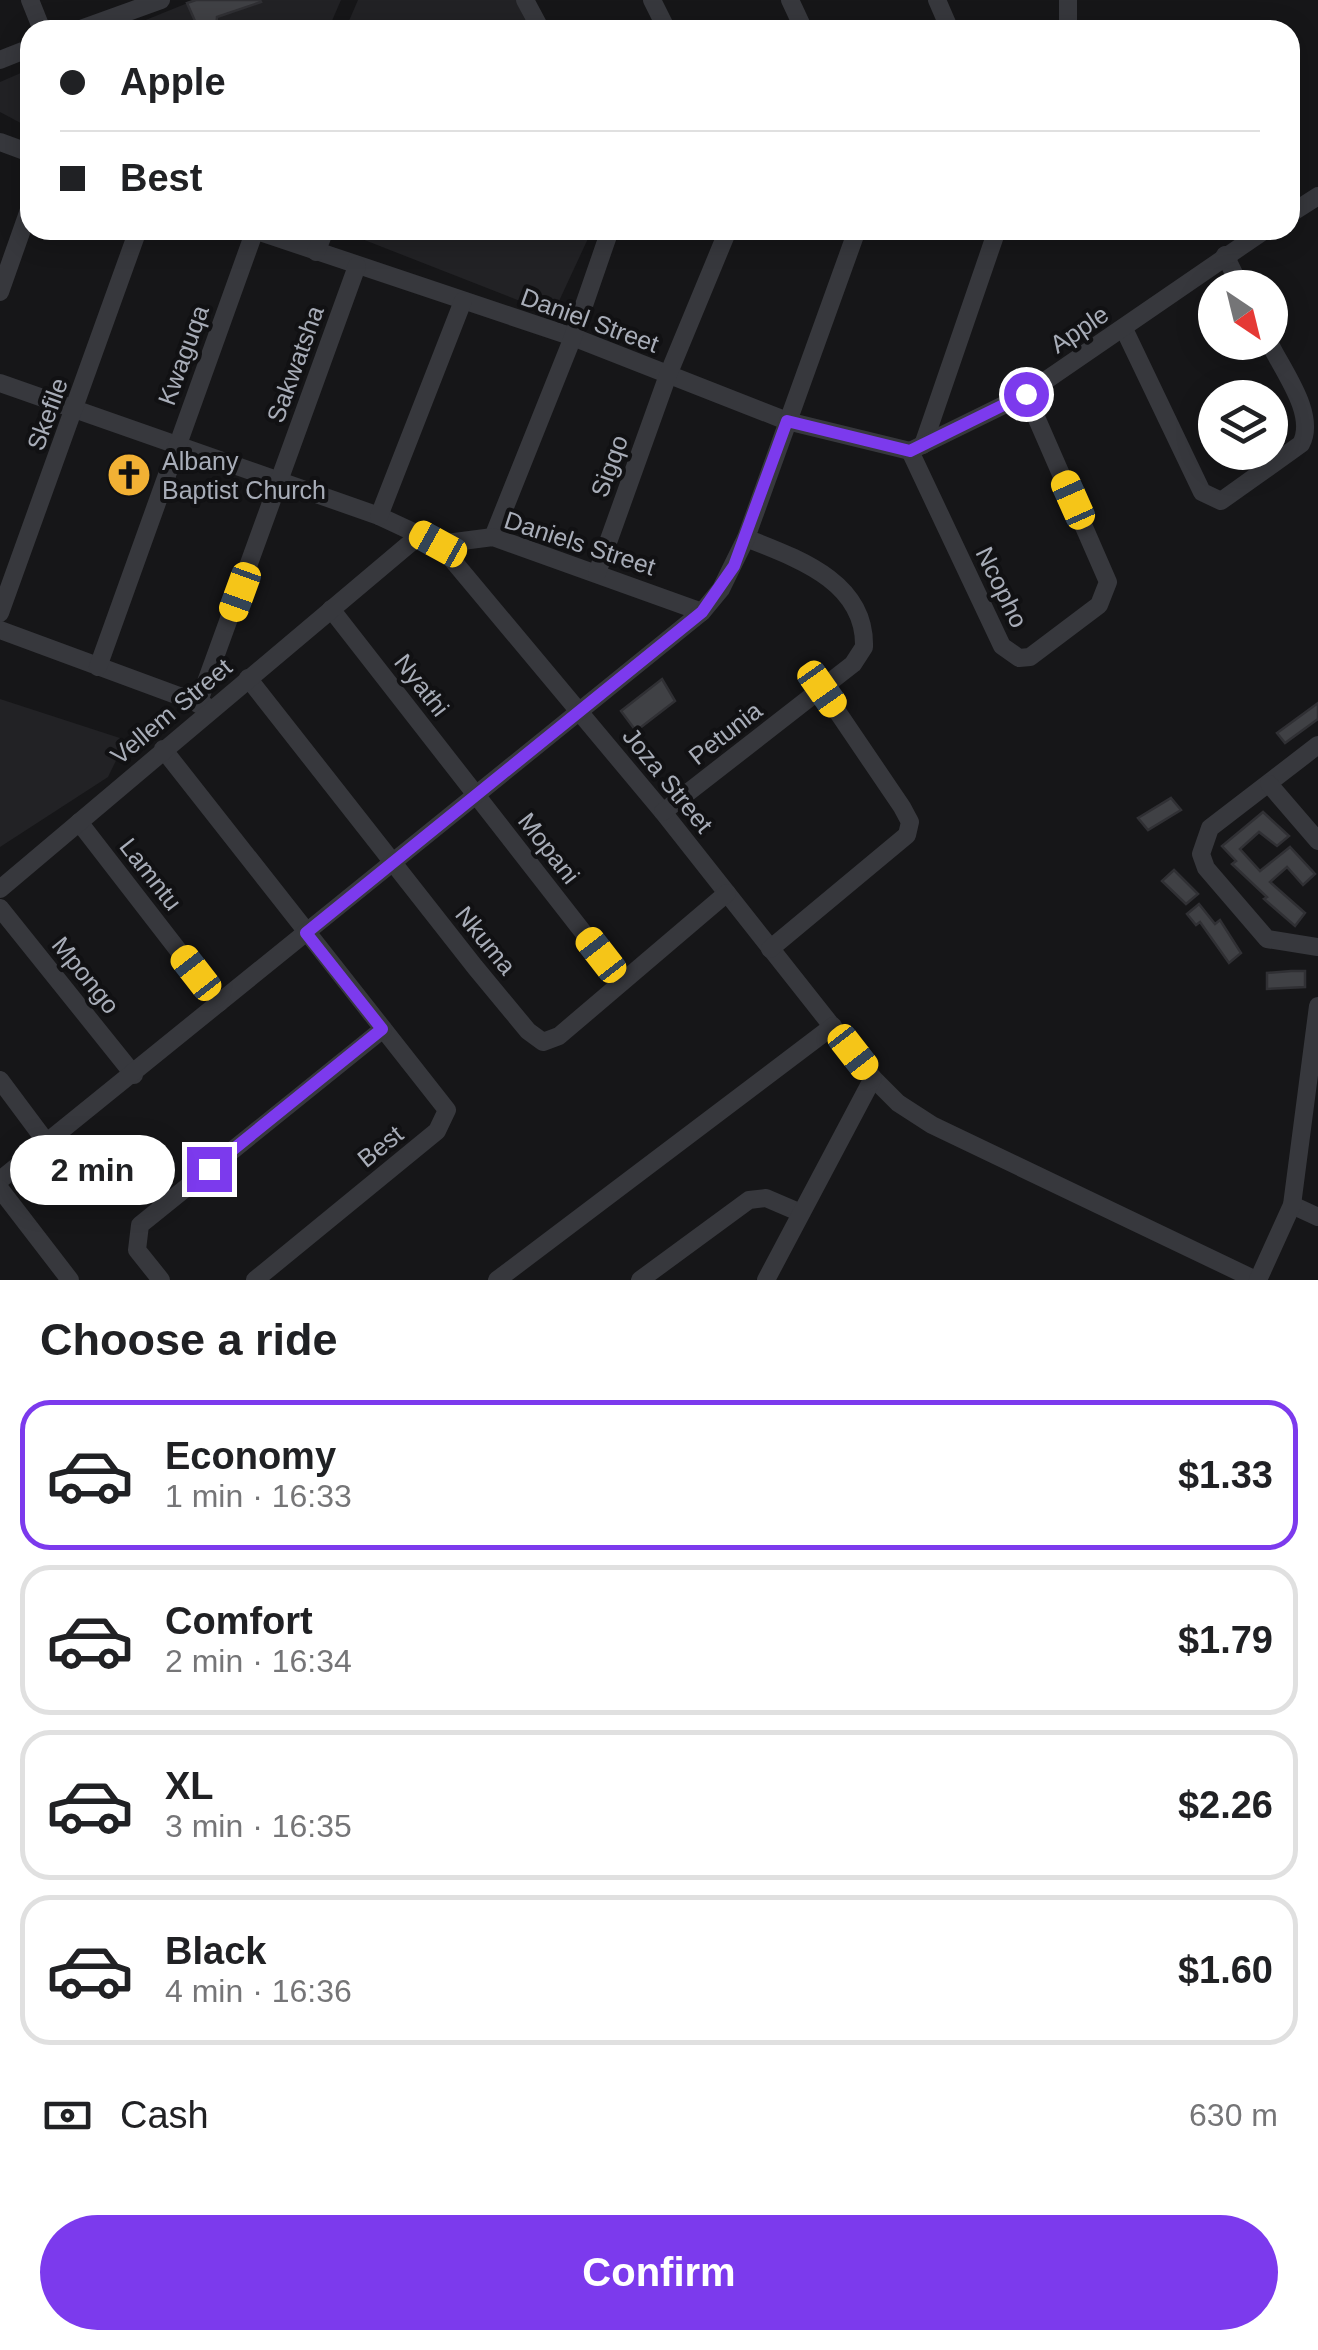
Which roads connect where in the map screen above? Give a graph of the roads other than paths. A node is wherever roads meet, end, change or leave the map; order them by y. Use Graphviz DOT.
graph roads {
  1 [pos="154,1"];
  2 [pos="104,20"];
  3 [pos="20,235"];
  4 [pos="134,240"];
  5 [pos="251,240"];
  6 [pos="283,240"];
  7 [pos="321,240"];
  8 [pos="607,240"];
  9 [pos="724,240"];
  10 [pos="853,240"];
  11 [pos="993,240"];
  12 [pos="1249,240"];
  13 [pos="316,252"];
  14 [pos="1225,255"];
  15 [pos="357,266"];
  16 [pos="1232,270"];
  17 [pos="0,292"];
  18 [pos="463,301"];
  19 [pos="1124,329"];
  20 [pos="573,337"];
  21 [pos="1277,360"];
  22 [pos="668,375"];
  23 [pos="0,383"];
  24 [pos="1026,394"];
  25 [pos="75,409"];
  26 [pos="787,421"];
  27 [pos="177,443"];
  28 [pos="916,448"];
  29 [pos="280,480"];
  30 [pos="380,516"];
  31 [pos="421,534"];
  32 [pos="493,537"];
  33 [pos="746,538"];
  34 [pos="438,544"];
  35 [pos="597,573"];
  36 [pos="331,609"];
  37 [pos="702,612"];
  38 [pos="0,613"];
  39 [pos="0,630"];
  40 [pos="98,667"];
  41 [pos="248,678"];
  42 [pos="822,689"];
  43 [pos="205,706"];
  44 [pos="580,710"];
  45 [pos="1318,745"];
  46 [pos="163,749"];
  47 [pos="1269,784"];
  48 [pos="474,792"];
  49 [pos="663,812"];
  50 [pos="79,822"];
  51 [pos="1318,841"];
  52 [pos="391,862"];
  53 [pos="0,889"];
  54 [pos="727,893"];
  55 [pos="0,908"];
  56 [pos="306,933"];
  57 [pos="1318,948"];
  58 [pos="770,949"];
  59 [pos="622,982"];
  60 [pos="220,1004"];
  61 [pos="1318,1006"];
  62 [pos="833,1026"];
  63 [pos="382,1029"];
  64 [pos="134,1074"];
  65 [pos="873,1078"];
  66 [pos="0,1080"];
  67 [pos="47,1143"];
  68 [pos="0,1180"];
  69 [pos="0,1189"];
  70 [pos="1292,1206"];
  71 [pos="800,1213"];
  72 [pos="1318,1217"];
  73 [pos="70,1280"];
  74 [pos="161,1280"];
  75 [pos="255,1280"];
  76 [pos="496,1280"];
  77 [pos="640,1280"];
  78 [pos="766,1280"];
  79 [pos="1257,1280"];
  1 -- 2 [label="street"];
  3 -- 17 [label="street"];
  4 -- 25 [label="street, Skefile"];
  5 -- 27 [label="street, Kwaguqa"];
  6 -- 13 [label="street, Daniel Street"];
  7 -- 13 [label="street"];
  8 -- 20 [label="street"];
  9 -- 22 [label="street, Sigqo"];
  10 -- 26 [label="street"];
  11 -- 28 [label="street"];
  12 -- 14 [label="street, Apple"];
  13 -- 15 [label="street, Daniel Street"];
  14 -- 16 [label="street"];
  14 -- 19 [label="street, Apple"];
  15 -- 18 [label="street, Daniel Street"];
  15 -- 29 [label="street, Sakwatsha"];
  18 -- 20 [label="street, Daniel Street"];
  18 -- 30 [label="street"];
  19 -- 21 [label="street"];
  19 -- 24 [label="street, Apple"];
  20 -- 22 [label="street, Daniel Street"];
  20 -- 32 [label="street"];
  22 -- 26 [label="street, Daniel Street"];
  22 -- 35 [label="street, Sigqo"];
  23 -- 25 [label="street, Joza Street"];
  24 -- 28 [label="street, Apple"];
  24 -- 28 [label="street, Ncopho"];
  25 -- 27 [label="street, Joza Street"];
  25 -- 38 [label="street, Skefile"];
  26 -- 28 [label="street, Daniel Street"];
  26 -- 33 [label="street"];
  27 -- 29 [label="street, Joza Street"];
  27 -- 40 [label="street, Kwaguqa"];
  29 -- 30 [label="street, Joza Street"];
  29 -- 43 [label="street, Sakwatsha"];
  30 -- 31 [label="street, Joza Street"];
  31 -- 34 [label="street, Joza Street"];
  31 -- 36 [label="street, Vellem Street"];
  32 -- 34 [label="street, Daniels Street"];
  32 -- 35 [label="street, Daniels Street"];
  33 -- 37 [label="street"];
  33 -- 42 [label="street, Petunia"];
  34 -- 44 [label="street, Joza Street"];
  35 -- 37 [label="street, Daniels Street"];
  36 -- 41 [label="street, Vellem Street"];
  36 -- 48 [label="street, Nyathi"];
  37 -- 44 [label="street"];
  39 -- 40 [label="street"];
  40 -- 43 [label="street"];
  41 -- 43 [label="street, Vellem Street"];
  41 -- 52 [label="street, Nkuma"];
  42 -- 49 [label="street, Petunia"];
  42 -- 58 [label="street"];
  43 -- 46 [label="street, Vellem Street"];
  44 -- 48 [label="street"];
  44 -- 49 [label="street, Joza Street"];
  45 -- 47 [label="street"];
  46 -- 50 [label="street, Vellem Street"];
  46 -- 56 [label="street, Best"];
  47 -- 51 [label="street"];
  47 -- 57 [label="street"];
  48 -- 52 [label="street"];
  48 -- 59 [label="street, Mopani"];
  49 -- 54 [label="street, Joza Street"];
  50 -- 53 [label="street, Vellem Street"];
  50 -- 60 [label="street, Lamntu"];
  52 -- 56 [label="street"];
  52 -- 59 [label="street, Nkuma"];
  54 -- 58 [label="street, Joza Street"];
  54 -- 59 [label="street, Nkuma"];
  55 -- 64 [label="street, Mpongo"];
  56 -- 60 [label="street"];
  56 -- 63 [label="street, Best"];
  58 -- 62 [label="street, Joza Street"];
  60 -- 64 [label="street"];
  61 -- 70 [label="street"];
  62 -- 65 [label="street, Joza Street"];
  62 -- 76 [label="street"];
  63 -- 74 [label="street"];
  63 -- 75 [label="street, Best"];
  64 -- 67 [label="street"];
  65 -- 71 [label="street"];
  65 -- 79 [label="street, Joza Street"];
  66 -- 67 [label="street"];
  67 -- 68 [label="street"];
  69 -- 73 [label="street"];
  70 -- 72 [label="street"];
  70 -- 79 [label="street"];
  71 -- 77 [label="street"];
  71 -- 78 [label="street"];
}
